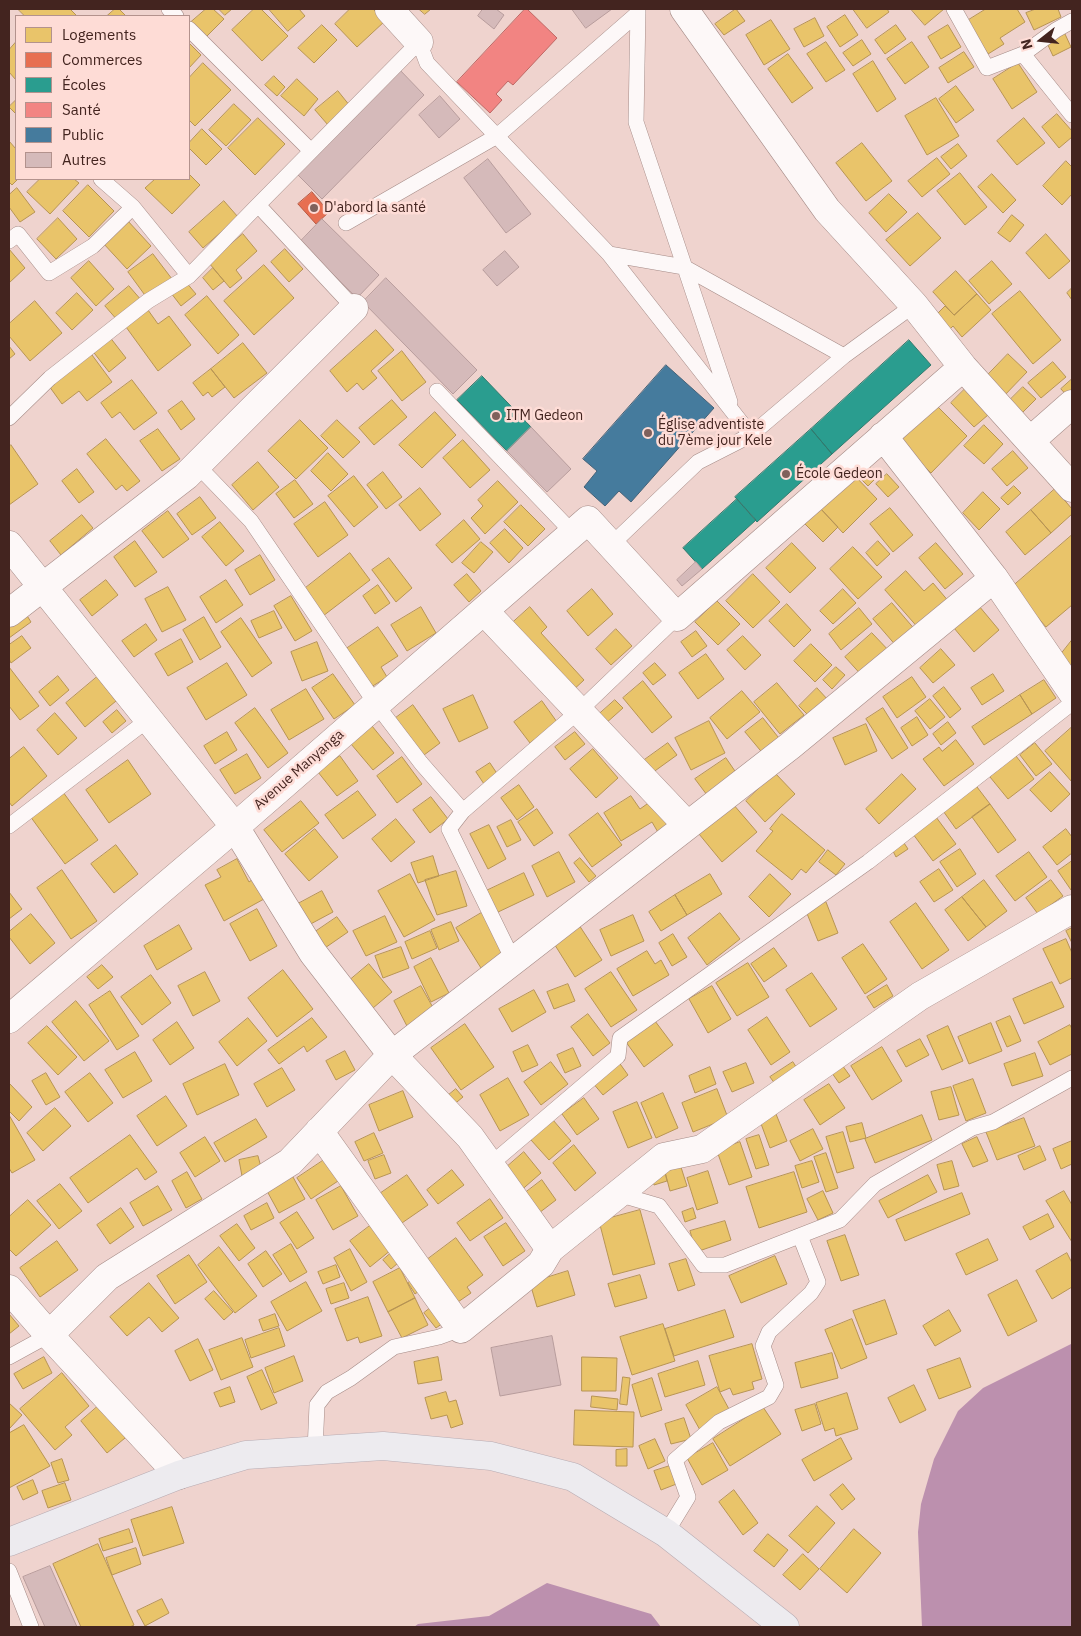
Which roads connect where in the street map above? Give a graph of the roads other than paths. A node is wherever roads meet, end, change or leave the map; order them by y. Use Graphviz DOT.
graph roads {
  1 [pos="389,9"];
  2 [pos="684,9"];
  3 [pos="954,9"];
  4 [pos="638,11"];
  5 [pos="1072,21"];
  6 [pos="190,30"];
  7 [pos="419,42"];
  8 [pos="1023,54"];
  9 [pos="1072,115"];
  10 [pos="497,136"];
  11 [pos="311,151"];
  12 [pos="102,180"];
  13 [pos="258,205"];
  14 [pos="133,207"];
  15 [pos="346,223"];
  16 [pos="9,241"];
  17 [pos="610,254"];
  18 [pos="684,267"];
  19 [pos="189,276"];
  20 [pos="914,305"];
  21 [pos="354,308"];
  22 [pos="844,356"];
  23 [pos="963,367"];
  24 [pos="437,390"];
  25 [pos="1072,404"];
  26 [pos="734,413"];
  27 [pos="9,418"];
  28 [pos="751,435"];
  29 [pos="883,436"];
  30 [pos="1030,441"];
  31 [pos="197,465"];
  32 [pos="1072,488"];
  33 [pos="581,527"];
  34 [pos="9,545"];
  35 [pos="611,545"];
  36 [pos="994,578"];
  37 [pos="43,587"];
  38 [pos="484,611"];
  39 [pos="9,613"];
  40 [pos="677,617"];
  41 [pos="1072,692"];
  42 [pos="1072,703"];
  43 [pos="376,704"];
  44 [pos="580,711"];
  45 [pos="149,720"];
  46 [pos="463,810"];
  47 [pos="687,825"];
  48 [pos="9,826"];
  49 [pos="235,827"];
  50 [pos="1072,909"];
  51 [pos="514,962"];
  52 [pos="9,1019"];
  53 [pos="392,1055"];
  54 [pos="1069,1085"];
  55 [pos="319,1131"];
  56 [pos="491,1164"];
  57 [pos="618,1194"];
  58 [pos="800,1236"];
  59 [pos="550,1249"];
  60 [pos="9,1289"];
  61 [pos="461,1329"];
  62 [pos="49,1335"];
  63 [pos="9,1357"];
  64 [pos="315,1451"];
  65 [pos="179,1475"];
  66 [pos="666,1533"];
  67 [pos="9,1542"];
  68 [pos="9,1571"];
  69 [pos="782,1624"];
  70 [pos="31,1627"];
  1 -- 7 [label="street"];
  2 -- 20 [label="street"];
  3 -- 8 [label="lane"];
  4 -- 10 [label="lane"];
  4 -- 18 [label="lane"];
  5 -- 8 [label="lane"];
  6 -- 11 [label="lane"];
  7 -- 10 [label="lane"];
  7 -- 11 [label="lane"];
  8 -- 9 [label="lane"];
  10 -- 15 [label="lane"];
  10 -- 17 [label="lane"];
  11 -- 13 [label="lane"];
  12 -- 14 [label="lane"];
  13 -- 19 [label="lane"];
  13 -- 21 [label="lane"];
  14 -- 16 [label="lane"];
  14 -- 19 [label="lane"];
  17 -- 18 [label="lane"];
  17 -- 26 [label="lane"];
  18 -- 22 [label="lane"];
  18 -- 26 [label="lane"];
  19 -- 27 [label="lane"];
  20 -- 22 [label="lane"];
  20 -- 23 [label="street"];
  21 -- 31 [label="street"];
  22 -- 28 [label="lane"];
  23 -- 29 [label="street"];
  23 -- 30 [label="street"];
  24 -- 33 [label="lane"];
  25 -- 30 [label="street"];
  26 -- 28 [label="lane"];
  28 -- 35 [label="lane"];
  29 -- 36 [label="street"];
  29 -- 40 [label="street"];
  30 -- 32 [label="street"];
  31 -- 37 [label="street"];
  31 -- 43 [label="lane"];
  33 -- 35 [label="street"];
  33 -- 38 [label="street, Avenue Manyanga"];
  34 -- 37 [label="street"];
  35 -- 40 [label="street"];
  36 -- 41 [label="street"];
  36 -- 47 [label="street"];
  37 -- 39 [label="street"];
  37 -- 45 [label="street"];
  38 -- 43 [label="street, Avenue Manyanga"];
  38 -- 44 [label="street"];
  40 -- 44 [label="lane"];
  42 -- 56 [label="lane"];
  43 -- 46 [label="lane"];
  43 -- 49 [label="street, Avenue Manyanga"];
  44 -- 46 [label="lane"];
  44 -- 47 [label="street"];
  45 -- 48 [label="lane"];
  45 -- 49 [label="street"];
  46 -- 51 [label="lane"];
  47 -- 51 [label="street"];
  49 -- 52 [label="street, Avenue Manyanga"];
  49 -- 53 [label="street"];
  50 -- 57 [label="street"];
  51 -- 53 [label="street"];
  53 -- 55 [label="street"];
  53 -- 56 [label="street"];
  54 -- 58 [label="lane"];
  55 -- 61 [label="street"];
  55 -- 62 [label="street"];
  56 -- 59 [label="street"];
  57 -- 58 [label="lane"];
  57 -- 59 [label="street"];
  58 -- 66 [label="lane"];
  59 -- 61 [label="street"];
  60 -- 62 [label="street"];
  61 -- 64 [label="lane"];
  62 -- 63 [label="lane"];
  62 -- 65 [label="street"];
  64 -- 65 [label="main road"];
  64 -- 66 [label="main road"];
  65 -- 67 [label="main road"];
  66 -- 69 [label="main road"];
  68 -- 70 [label="lane"];
}
